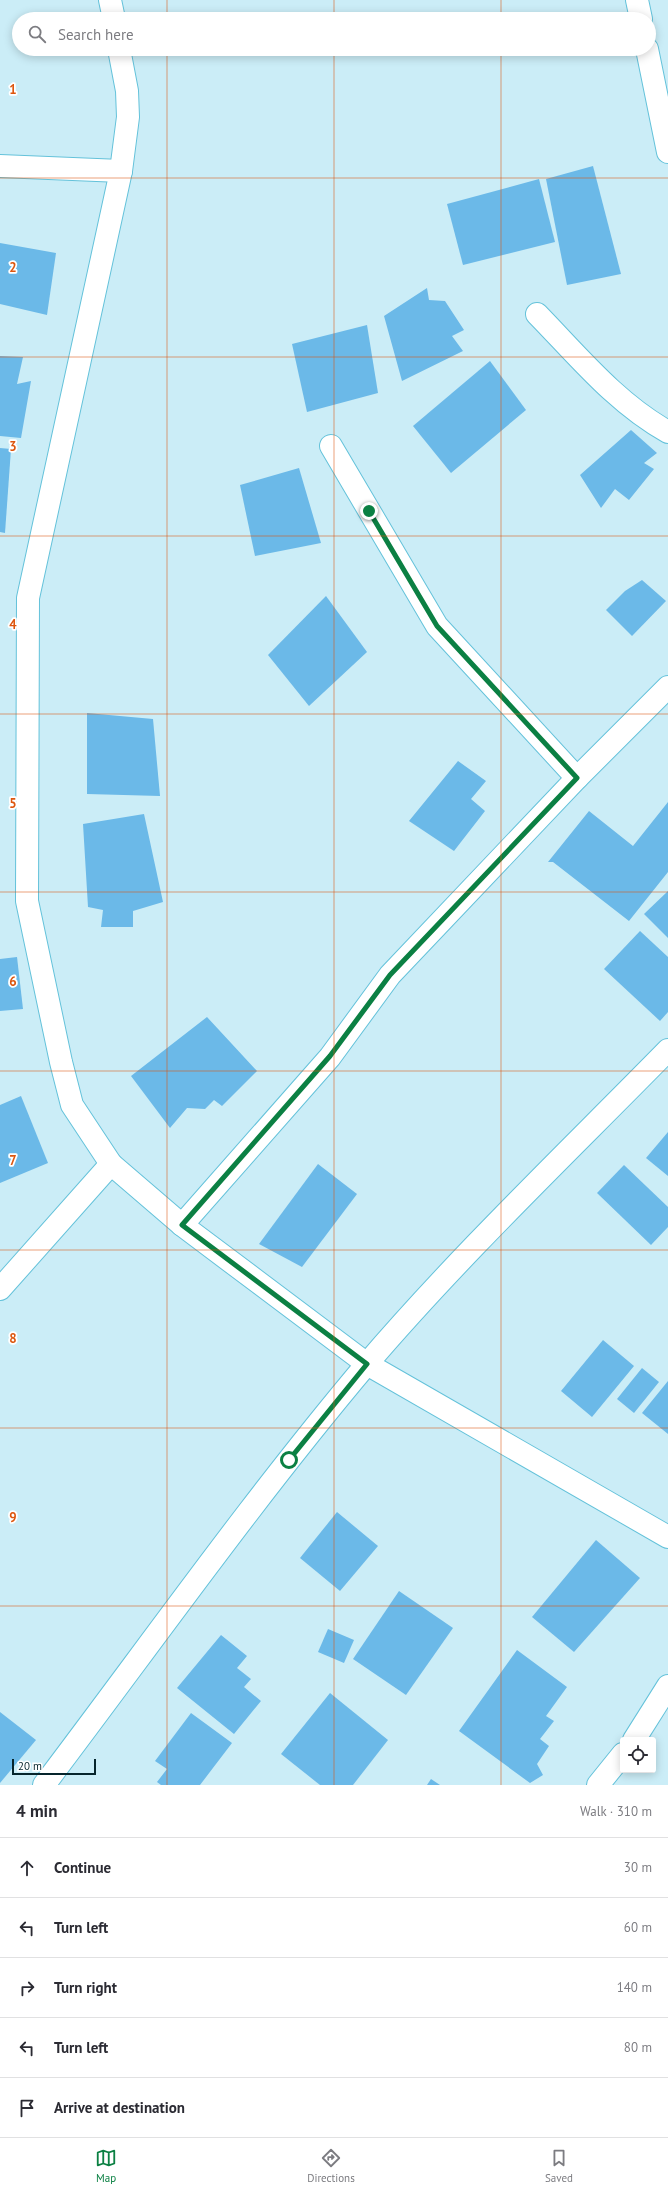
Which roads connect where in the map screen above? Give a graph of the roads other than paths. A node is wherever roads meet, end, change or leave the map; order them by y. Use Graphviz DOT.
graph roads {
  1 [pos="110,0"];
  2 [pos="637,0"];
  3 [pos="113,12"];
  4 [pos="640,12"];
  5 [pos="120,56"];
  6 [pos="648,56"];
  7 [pos="668,152"];
  8 [pos="0,166"];
  9 [pos="121,171"];
  10 [pos="537,314"];
  11 [pos="668,432"];
  12 [pos="331,446"];
  13 [pos="668,687"];
  14 [pos="577,778"];
  15 [pos="668,1050"];
  16 [pos="111,1164"];
  17 [pos="182,1225"];
  18 [pos="0,1288"];
  19 [pos="367,1364"];
  20 [pos="668,1537"];
  21 [pos="668,1686"];
  22 [pos="636,1737"];
  23 [pos="620,1758"];
  24 [pos="44,1785"];
  25 [pos="598,1785"];
  1 -- 3 [label="street"];
  2 -- 4 [label="street"];
  5 -- 9 [label="street"];
  6 -- 7 [label="street"];
  8 -- 9 [label="street"];
  9 -- 16 [label="street"];
  10 -- 11 [label="street"];
  12 -- 14 [label="street"];
  13 -- 14 [label="street"];
  14 -- 17 [label="street"];
  15 -- 19 [label="street"];
  16 -- 17 [label="street"];
  16 -- 18 [label="street"];
  17 -- 19 [label="street"];
  19 -- 20 [label="street"];
  19 -- 24 [label="street"];
  21 -- 22 [label="street"];
  23 -- 25 [label="street"];
}
